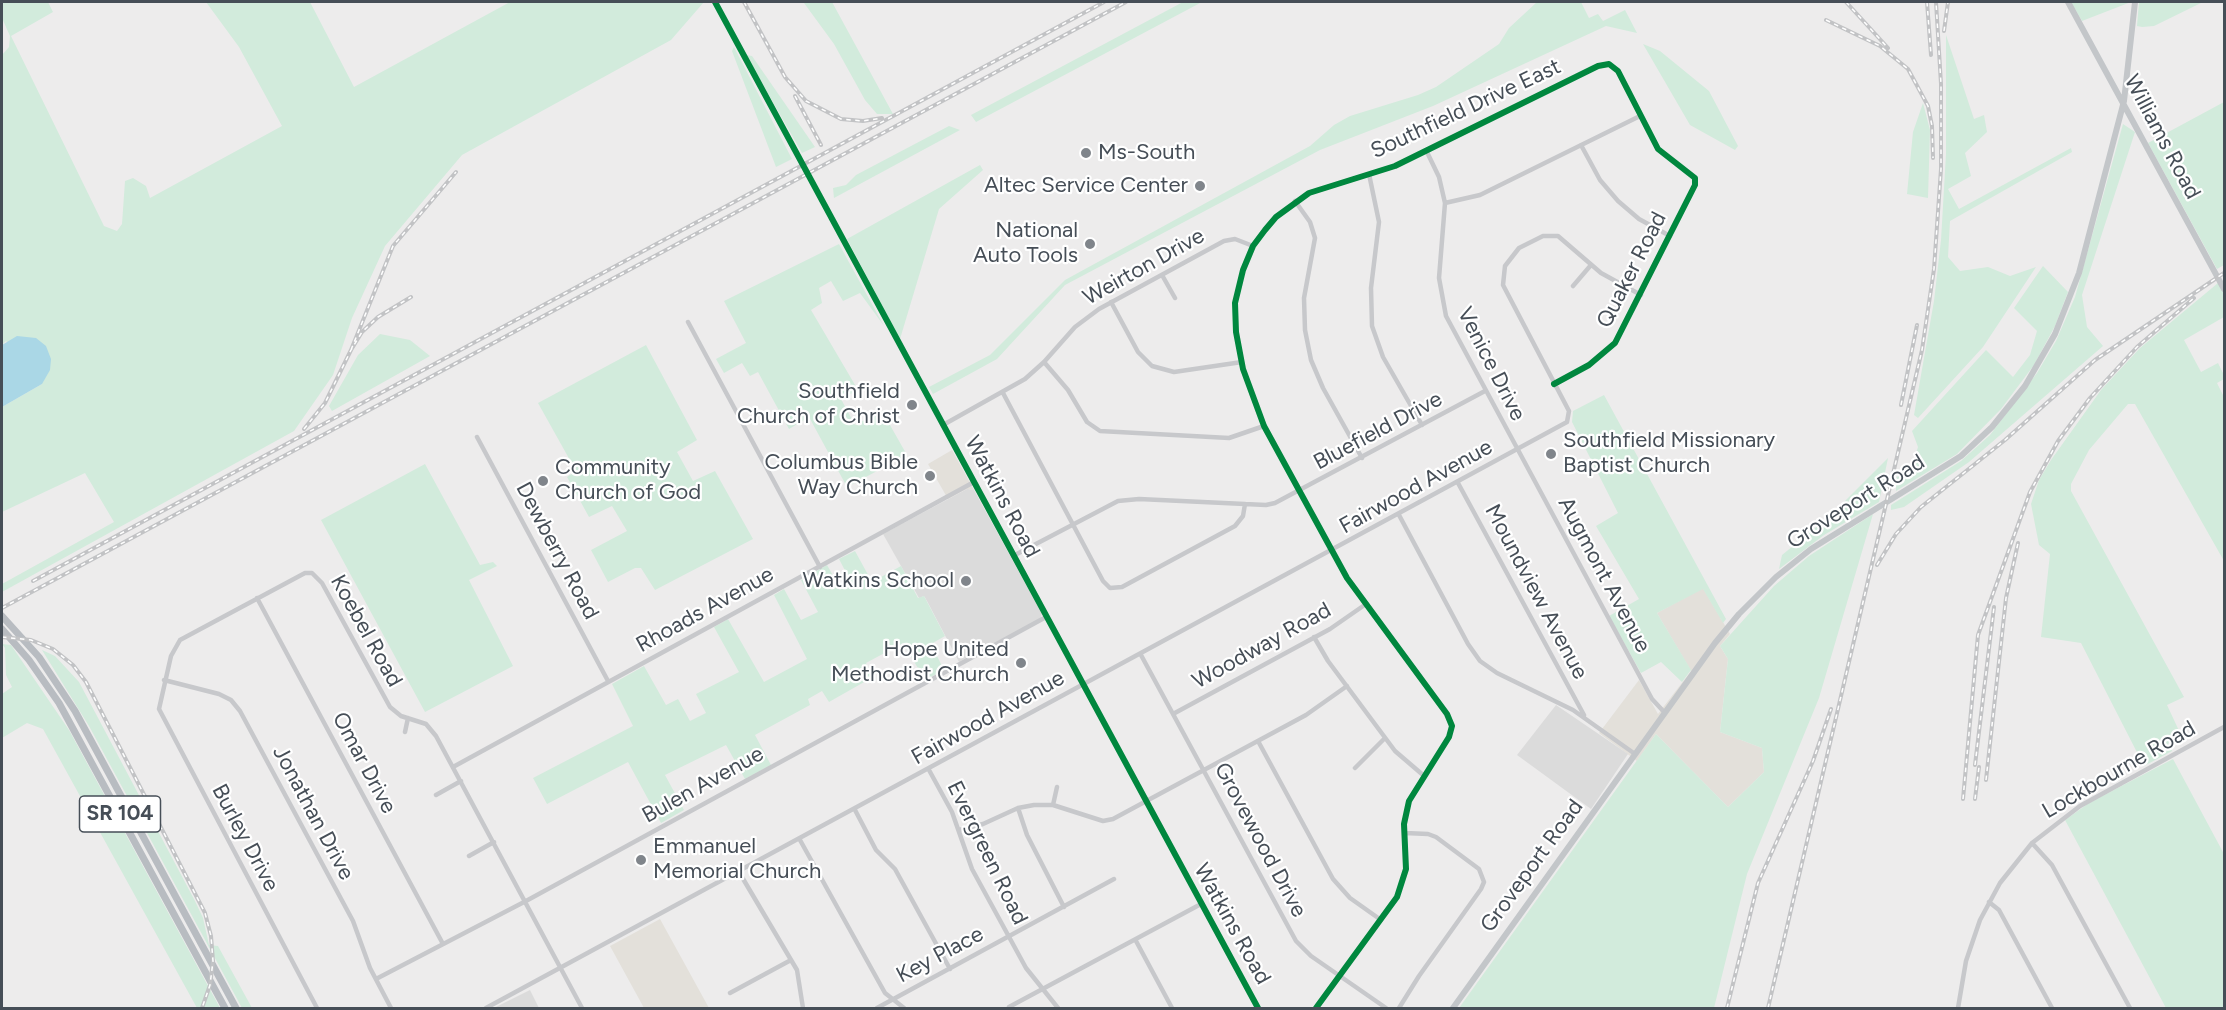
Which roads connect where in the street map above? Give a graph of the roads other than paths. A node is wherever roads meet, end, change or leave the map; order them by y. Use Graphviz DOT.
graph roads {
  1 [pos="715,2"];
  2 [pos="2068,2"];
  3 [pos="2135,2"];
  4 [pos="2124,101"];
  5 [pos="1640,116"];
  6 [pos="1581,145"];
  7 [pos="1426,150"];
  8 [pos="1370,174"];
  9 [pos="1295,201"];
  10 [pos="1445,203"];
  11 [pos="1670,236"];
  12 [pos="1253,246"];
  13 [pos="1591,265"];
  14 [pos="1162,274"];
  15 [pos="1573,286"];
  16 [pos="2224,289"];
  17 [pos="1641,295"];
  18 [pos="1175,298"];
  19 [pos="1111,302"];
  20 [pos="688,322"];
  21 [pos="1242,362"];
  22 [pos="1044,363"];
  23 [pos="1554,384"];
  24 [pos="1485,391"];
  25 [pos="1003,393"];
  26 [pos="943,425"];
  27 [pos="1264,426"];
  28 [pos="1422,426"];
  29 [pos="477,437"];
  30 [pos="1517,450"];
  31 [pos="1362,458"];
  32 [pos="974,482"];
  33 [pos="1458,483"];
  34 [pos="1299,492"];
  35 [pos="1245,504"];
  36 [pos="1399,515"];
  37 [pos="1073,524"];
  38 [pos="1331,551"];
  39 [pos="1013,556"];
  40 [pos="819,567"];
  41 [pos="312,573"];
  42 [pos="256,598"];
  43 [pos="1366,604"];
  44 [pos="2,616"];
  45 [pos="1046,617"];
  46 [pos="2,629"];
  47 [pos="1314,637"];
  48 [pos="1140,655"];
  49 [pos="164,680"];
  50 [pos="609,681"];
  51 [pos="1083,685"];
  52 [pos="1347,686"];
  53 [pos="1665,713"];
  54 [pos="1173,714"];
  55 [pos="408,718"];
  56 [pos="1585,718"];
  57 [pos="2224,728"];
  58 [pos="405,732"];
  59 [pos="1385,738"];
  60 [pos="1258,741"];
  61 [pos="1635,754"];
  62 [pos="453,767"];
  63 [pos="1355,768"];
  64 [pos="928,770"];
  65 [pos="1203,770"];
  66 [pos="1423,775"];
  67 [pos="460,781"];
  68 [pos="1056,787"];
  69 [pos="436,795"];
  70 [pos="1145,802"];
  71 [pos="1053,805"];
  72 [pos="1018,808"];
  73 [pos="855,810"];
  74 [pos="959,830"];
  75 [pos="1405,833"];
  76 [pos="800,840"];
  77 [pos="494,842"];
  78 [pos="2032,843"];
  79 [pos="469,856"];
  80 [pos="739,872"];
  81 [pos="1114,879"];
  82 [pos="526,902"];
  83 [pos="1989,902"];
  84 [pos="1201,904"];
  85 [pos="1064,907"];
  86 [pos="1381,920"];
  87 [pos="1009,937"];
  88 [pos="1136,941"];
  89 [pos="443,944"];
  90 [pos="791,960"];
  91 [pos="561,969"];
  92 [pos="950,969"];
  93 [pos="1339,977"];
  94 [pos="375,979"];
  95 [pos="1042,988"];
  96 [pos="730,993"];
  97 [pos="892,1000"];
  98 [pos="1010,1007"];
  99 [pos="225,1008"];
  100 [pos="236,1008"];
  101 [pos="317,1008"];
  102 [pos="391,1008"];
  103 [pos="486,1008"];
  104 [pos="582,1008"];
  105 [pos="803,1008"];
  106 [pos="877,1008"];
  107 [pos="904,1008"];
  108 [pos="1058,1008"];
  109 [pos="1172,1008"];
  110 [pos="1258,1008"];
  111 [pos="1316,1008"];
  112 [pos="1386,1008"];
  113 [pos="1399,1008"];
  114 [pos="1453,1008"];
  115 [pos="1958,1008"];
  116 [pos="2052,1008"];
  117 [pos="2130,1008"];
  1 -- 26 [label="street, Watkins Road"];
  2 -- 4 [label="main road, Williams Road"];
  3 -- 4 [label="main road, Groveport Road"];
  4 -- 16 [label="main road, Williams Road"];
  4 -- 53 [label="main road, Groveport Road"];
  5 -- 6 [label="street"];
  5 -- 7 [label="street, Southfield Drive East"];
  5 -- 11 [label="street, Quaker Road"];
  6 -- 10 [label="street"];
  6 -- 11 [label="street"];
  7 -- 8 [label="street, Southfield Drive East"];
  7 -- 10 [label="street, Venice Drive"];
  8 -- 9 [label="street, Southfield Drive East"];
  8 -- 28 [label="street"];
  9 -- 12 [label="street, Southfield Drive East"];
  9 -- 31 [label="street"];
  10 -- 24 [label="street, Venice Drive"];
  11 -- 17 [label="street, Quaker Road"];
  12 -- 14 [label="street, Weirton Drive"];
  12 -- 21 [label="street, Southfield Drive East"];
  13 -- 15 [label="street"];
  13 -- 17 [label="street"];
  13 -- 23 [label="street"];
  14 -- 18 [label="street"];
  14 -- 19 [label="street, Weirton Drive"];
  17 -- 23 [label="street, Quaker Road"];
  19 -- 21 [label="street"];
  19 -- 22 [label="street, Weirton Drive"];
  20 -- 40 [label="street"];
  21 -- 27 [label="street, Southfield Drive East"];
  22 -- 25 [label="street, Weirton Drive"];
  22 -- 27 [label="street"];
  23 -- 30 [label="street, Fairwood Avenue"];
  24 -- 28 [label="street, Bluefield Drive"];
  24 -- 30 [label="street, Venice Drive"];
  25 -- 26 [label="street, Weirton Drive"];
  25 -- 37 [label="street"];
  26 -- 32 [label="street, Watkins Road"];
  27 -- 34 [label="street, Southfield Drive East"];
  28 -- 31 [label="street, Bluefield Drive"];
  29 -- 50 [label="street, Dewberry Road"];
  30 -- 33 [label="street, Fairwood Avenue"];
  30 -- 53 [label="street, Augmont Avenue"];
  31 -- 34 [label="street, Bluefield Drive"];
  32 -- 39 [label="street, Watkins Road"];
  32 -- 40 [label="street, Rhoads Avenue"];
  33 -- 36 [label="street, Fairwood Avenue"];
  33 -- 56 [label="street, Moundview Avenue"];
  34 -- 35 [label="street, Bluefield Drive"];
  34 -- 38 [label="street, Southfield Drive East"];
  35 -- 37 [label="street, Bluefield Drive"];
  35 -- 37 [label="street"];
  36 -- 38 [label="street, Fairwood Avenue"];
  36 -- 56 [label="street"];
  37 -- 39 [label="street, Bluefield Drive"];
  38 -- 43 [label="street, Southfield Drive East"];
  38 -- 48 [label="street, Fairwood Avenue"];
  39 -- 45 [label="street, Watkins Road"];
  40 -- 50 [label="street, Rhoads Avenue"];
  41 -- 42 [label="street, Burley Drive"];
  41 -- 55 [label="street, Koebel Road"];
  42 -- 49 [label="street, Burley Drive"];
  42 -- 89 [label="street, Omar Drive"];
  43 -- 47 [label="street, Woodway Road"];
  43 -- 66 [label="street, Southfield Drive East"];
  44 -- 100 [label="highway, SR 104"];
  45 -- 51 [label="street, Watkins Road"];
  45 -- 82 [label="street, Bulen Avenue"];
  46 -- 99 [label="highway, SR 104"];
  47 -- 52 [label="street"];
  47 -- 54 [label="street, Woodway Road"];
  48 -- 51 [label="street, Fairwood Avenue"];
  48 -- 54 [label="street, Grovewood Drive"];
  49 -- 94 [label="street, Jonathan Drive"];
  49 -- 101 [label="street, Burley Drive"];
  50 -- 62 [label="street, Rhoads Avenue"];
  51 -- 64 [label="street, Fairwood Avenue"];
  51 -- 70 [label="street, Watkins Road"];
  52 -- 59 [label="street"];
  52 -- 60 [label="street"];
  53 -- 61 [label="main road, Groveport Road"];
  54 -- 65 [label="street, Grovewood Drive"];
  55 -- 58 [label="street"];
  55 -- 62 [label="street, Koebel Road"];
  56 -- 61 [label="street"];
  57 -- 78 [label="street, Lockbourne Road"];
  59 -- 63 [label="street"];
  59 -- 66 [label="street"];
  60 -- 65 [label="street"];
  60 -- 86 [label="street"];
  61 -- 114 [label="main road, Groveport Road"];
  62 -- 67 [label="street, Koebel Road"];
  64 -- 73 [label="street, Fairwood Avenue"];
  64 -- 74 [label="street, Evergreen Road"];
  65 -- 70 [label="street"];
  65 -- 93 [label="street, Grovewood Drive"];
  66 -- 75 [label="street"];
  67 -- 69 [label="street"];
  67 -- 77 [label="street, Koebel Road"];
  68 -- 71 [label="street"];
  70 -- 71 [label="street"];
  70 -- 84 [label="street, Watkins Road"];
  71 -- 72 [label="street"];
  72 -- 74 [label="street"];
  72 -- 85 [label="street"];
  73 -- 76 [label="street, Fairwood Avenue"];
  73 -- 92 [label="street"];
  74 -- 87 [label="street, Evergreen Road"];
  75 -- 86 [label="street"];
  75 -- 113 [label="street"];
  76 -- 80 [label="street, Fairwood Avenue"];
  76 -- 97 [label="street"];
  77 -- 79 [label="street"];
  77 -- 82 [label="street, Koebel Road"];
  78 -- 83 [label="street, Lockbourne Road"];
  78 -- 117 [label="street"];
  80 -- 90 [label="street"];
  80 -- 91 [label="street, Fairwood Avenue"];
  81 -- 85 [label="street, Key Place"];
  82 -- 89 [label="street, Bulen Avenue"];
  82 -- 91 [label="street, Koebel Road"];
  83 -- 115 [label="street, Lockbourne Road"];
  83 -- 116 [label="street"];
  84 -- 88 [label="street"];
  84 -- 110 [label="street, Watkins Road"];
  85 -- 87 [label="street, Key Place"];
  86 -- 93 [label="street"];
  87 -- 92 [label="street, Key Place"];
  87 -- 95 [label="street, Evergreen Road"];
  88 -- 95 [label="street"];
  88 -- 109 [label="street"];
  89 -- 94 [label="street, Bulen Avenue"];
  90 -- 96 [label="street"];
  90 -- 105 [label="street"];
  91 -- 103 [label="street, Fairwood Avenue"];
  91 -- 104 [label="street, Koebel Road"];
  92 -- 97 [label="street, Key Place"];
  93 -- 111 [label="street"];
  93 -- 112 [label="street, Grovewood Drive"];
  94 -- 102 [label="street, Jonathan Drive"];
  95 -- 98 [label="street"];
  95 -- 108 [label="street, Evergreen Road"];
  97 -- 106 [label="street, Key Place"];
  97 -- 107 [label="street"];
}
